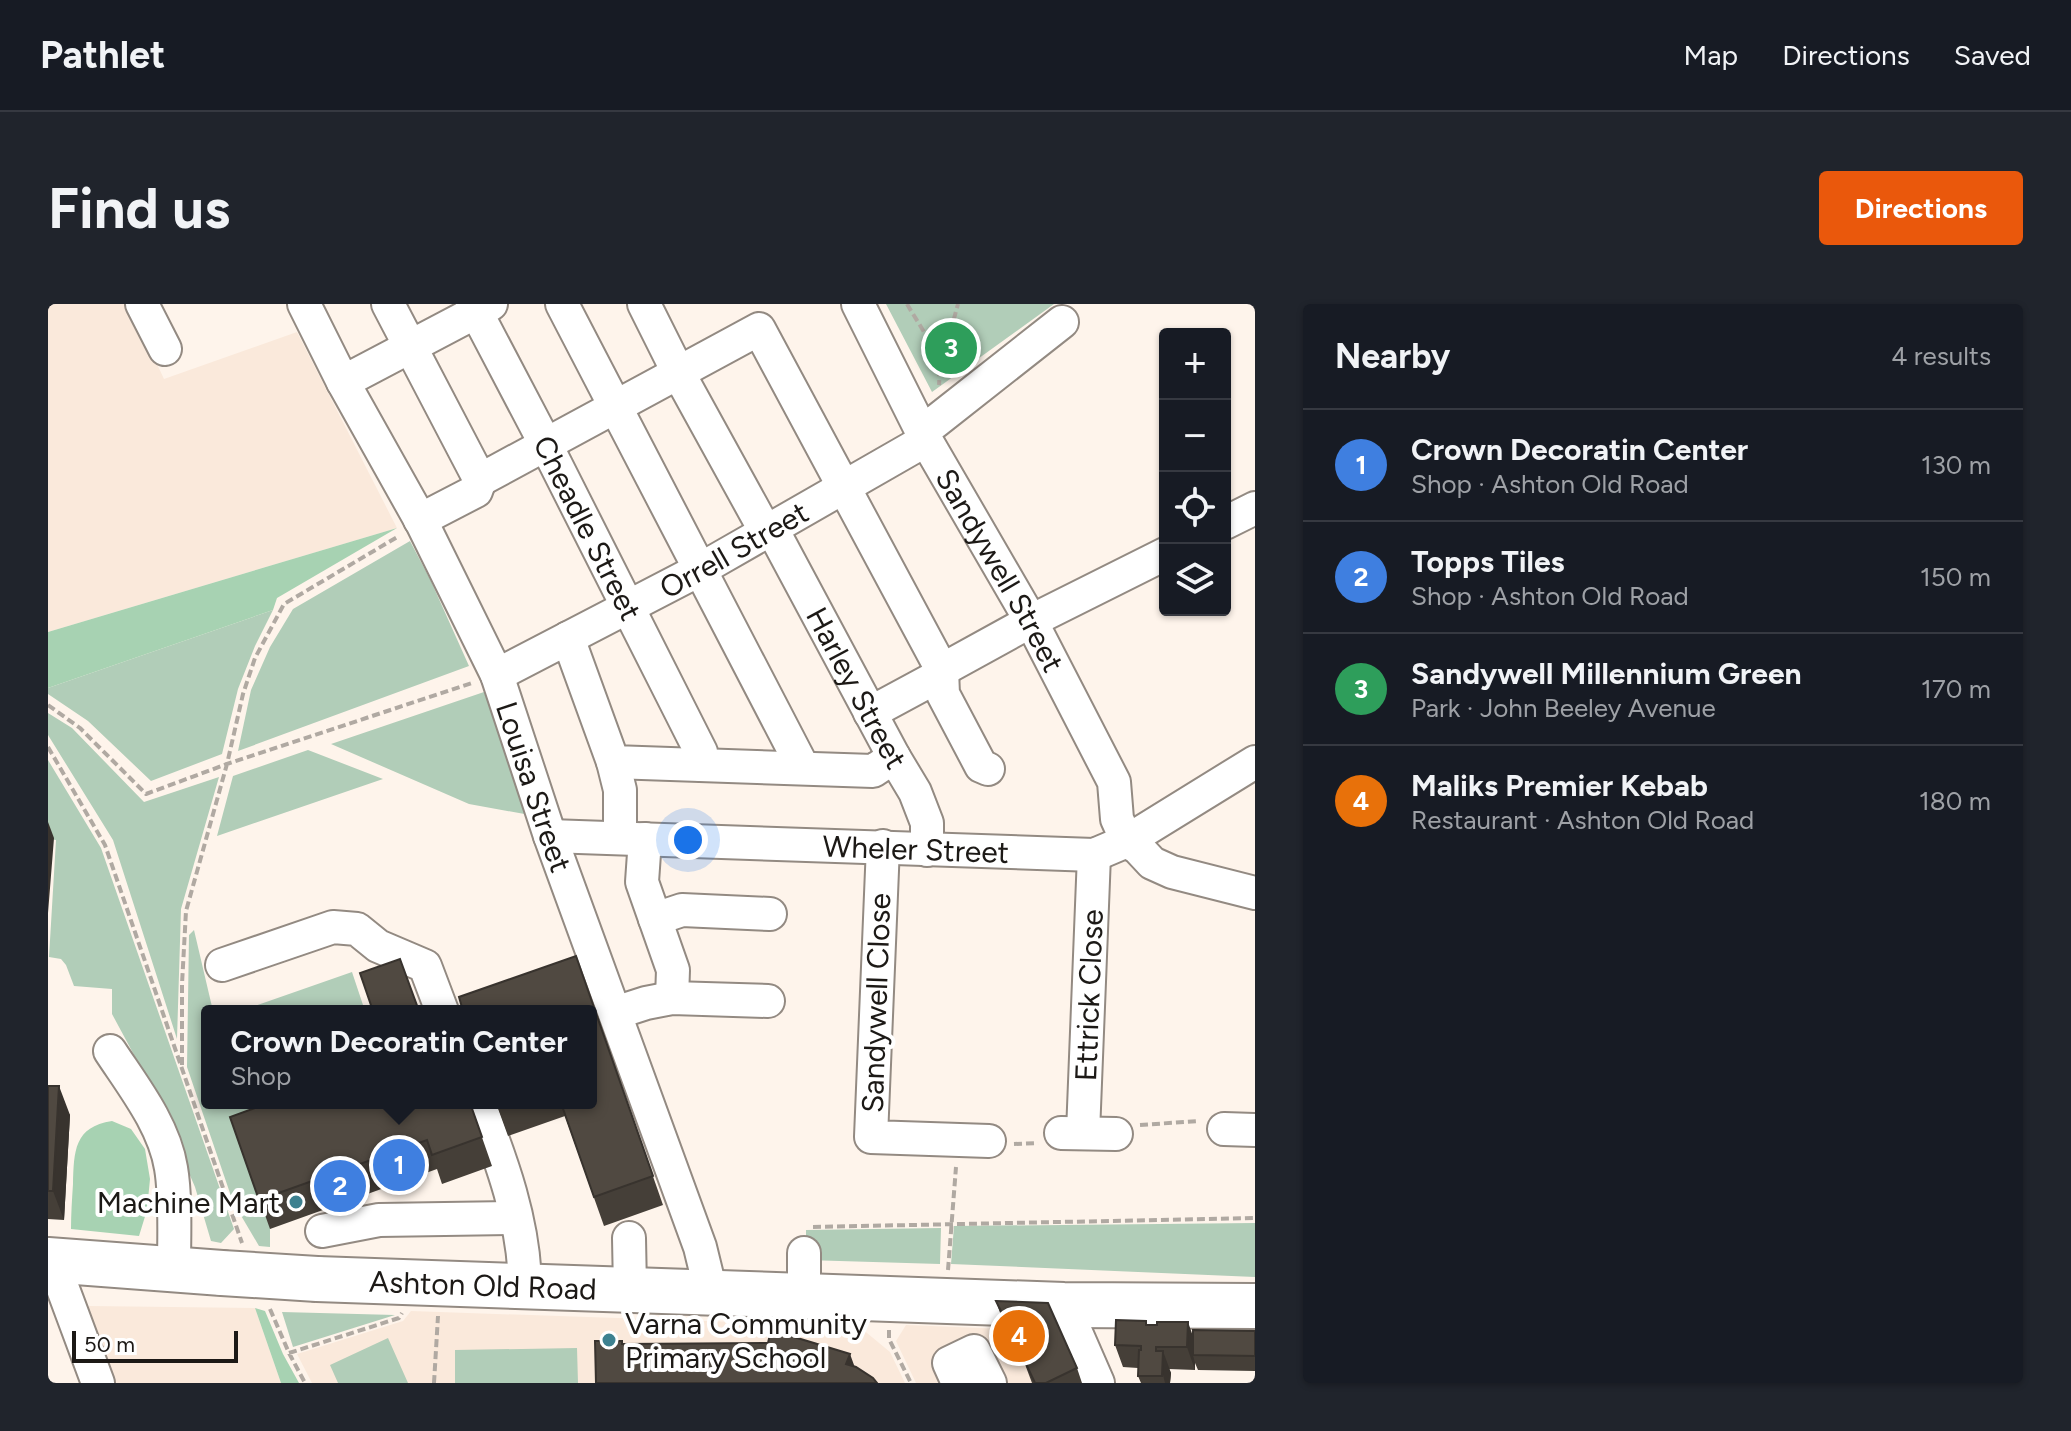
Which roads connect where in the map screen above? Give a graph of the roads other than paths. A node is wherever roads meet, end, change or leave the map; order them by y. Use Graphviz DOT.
graph roads {
  1 [pos="142,304"];
  2 [pos="304,304"];
  3 [pos="388,304"];
  4 [pos="562,304"];
  5 [pos="644,304"];
  6 [pos="858,304"];
  7 [pos="480,306"];
  8 [pos="753,317"];
  9 [pos="1062,322"];
  10 [pos="410,346"];
  11 [pos="165,349"];
  12 [pos="679,374"];
  13 [pos="343,382"];
  14 [pos="616,407"];
  15 [pos="927,431"];
  16 [pos="546,445"];
  17 [pos="480,480"];
  18 [pos="844,487"];
  19 [pos="1255,508"];
  20 [pos="1231,520"];
  21 [pos="421,521"];
  22 [pos="769,531"];
  23 [pos="1159,557"];
  24 [pos="701,569"];
  25 [pos="628,607"];
  26 [pos="1031,621"];
  27 [pos="568,638"];
  28 [pos="942,674"];
  29 [pos="497,675"];
  30 [pos="870,713"];
  31 [pos="894,757"];
  32 [pos="701,758"];
  33 [pos="613,762"];
  34 [pos="1255,762"];
  35 [pos="800,768"];
  36 [pos="988,769"];
  37 [pos="550,836"];
  38 [pos="632,839"];
  39 [pos="1127,841"];
  40 [pos="883,846"];
  41 [pos="927,850"];
  42 [pos="1094,855"];
  43 [pos="1255,893"];
  44 [pos="770,914"];
  45 [pos="655,919"];
  46 [pos="222,965"];
  47 [pos="672,998"];
  48 [pos="768,1001"];
  49 [pos="440,1005"];
  50 [pos="615,1013"];
  51 [pos="110,1051"];
  52 [pos="481,1109"];
  53 [pos="1116,1134"];
  54 [pos="974,1140"];
  55 [pos="516,1218"];
  56 [pos="322,1231"];
  57 [pos="629,1238"];
  58 [pos="804,1253"];
  59 [pos="52,1260"];
  60 [pos="174,1268"];
  61 [pos="525,1285"];
  62 [pos="630,1289"];
  63 [pos="711,1292"];
  64 [pos="804,1296"];
  65 [pos="1064,1305"];
  66 [pos="1255,1306"];
  67 [pos="98,1383"];
  68 [pos="958,1383"];
  69 [pos="990,1383"];
  70 [pos="1098,1383"];
  1 -- 11 [label="street"];
  2 -- 13 [label="street, Louisa Street"];
  3 -- 10 [label="street"];
  4 -- 14 [label="street"];
  5 -- 12 [label="street, Harley Street"];
  6 -- 15 [label="street, Sandywell Street"];
  7 -- 10 [label="street"];
  7 -- 16 [label="street, Cheadle Street"];
  8 -- 12 [label="street"];
  8 -- 18 [label="street"];
  9 -- 15 [label="street, Orrell Street"];
  10 -- 13 [label="street"];
  10 -- 17 [label="street"];
  12 -- 14 [label="street"];
  12 -- 22 [label="street, Harley Street"];
  13 -- 21 [label="street, Louisa Street"];
  14 -- 16 [label="street"];
  14 -- 24 [label="street"];
  15 -- 18 [label="street, Orrell Street"];
  15 -- 26 [label="street, Sandywell Street"];
  16 -- 17 [label="street"];
  16 -- 25 [label="street, Cheadle Street"];
  17 -- 21 [label="street"];
  18 -- 22 [label="street, Orrell Street"];
  18 -- 28 [label="street"];
  19 -- 20 [label="street"];
  21 -- 29 [label="street, Louisa Street"];
  22 -- 24 [label="street, Orrell Street"];
  22 -- 30 [label="street, Harley Street"];
  23 -- 26 [label="street"];
  24 -- 25 [label="street, Orrell Street"];
  24 -- 35 [label="street"];
  25 -- 27 [label="street, Orrell Street"];
  25 -- 32 [label="street, Cheadle Street"];
  26 -- 28 [label="street"];
  26 -- 39 [label="street, Sandywell Street"];
  27 -- 29 [label="street, Orrell Street"];
  27 -- 33 [label="street"];
  28 -- 30 [label="street"];
  28 -- 36 [label="street"];
  29 -- 37 [label="street, Louisa Street"];
  30 -- 31 [label="street, Harley Street"];
  31 -- 35 [label="street"];
  31 -- 41 [label="street, Harley Street"];
  32 -- 33 [label="street"];
  32 -- 35 [label="street"];
  33 -- 38 [label="street"];
  34 -- 39 [label="street, Wheler Street"];
  37 -- 38 [label="street, Wheler Street"];
  37 -- 50 [label="street, Louisa Street"];
  38 -- 40 [label="street, Wheler Street"];
  38 -- 45 [label="street"];
  39 -- 42 [label="street, Wheler Street"];
  39 -- 43 [label="street"];
  40 -- 41 [label="street, Wheler Street"];
  40 -- 54 [label="street, Sandywell Close"];
  41 -- 42 [label="street, Wheler Street"];
  42 -- 53 [label="street, Ettrick Close"];
  44 -- 45 [label="street"];
  45 -- 47 [label="street"];
  46 -- 49 [label="street"];
  47 -- 48 [label="street"];
  47 -- 50 [label="street"];
  50 -- 63 [label="street, Louisa Street"];
  51 -- 60 [label="street"];
  52 -- 55 [label="street"];
  55 -- 56 [label="street"];
  55 -- 61 [label="street"];
  57 -- 62 [label="street"];
  58 -- 64 [label="street"];
  59 -- 60 [label="highway, Ashton Old Road"];
  59 -- 67 [label="street"];
  60 -- 61 [label="highway, Ashton Old Road, bridge"];
  61 -- 62 [label="highway, Ashton Old Road"];
  62 -- 63 [label="highway, Ashton Old Road"];
  63 -- 64 [label="highway, Ashton Old Road"];
  64 -- 65 [label="highway, Ashton Old Road"];
  65 -- 66 [label="highway, Ashton Old Road"];
  65 -- 70 [label="street"];
  68 -- 69 [label="street"];
}
